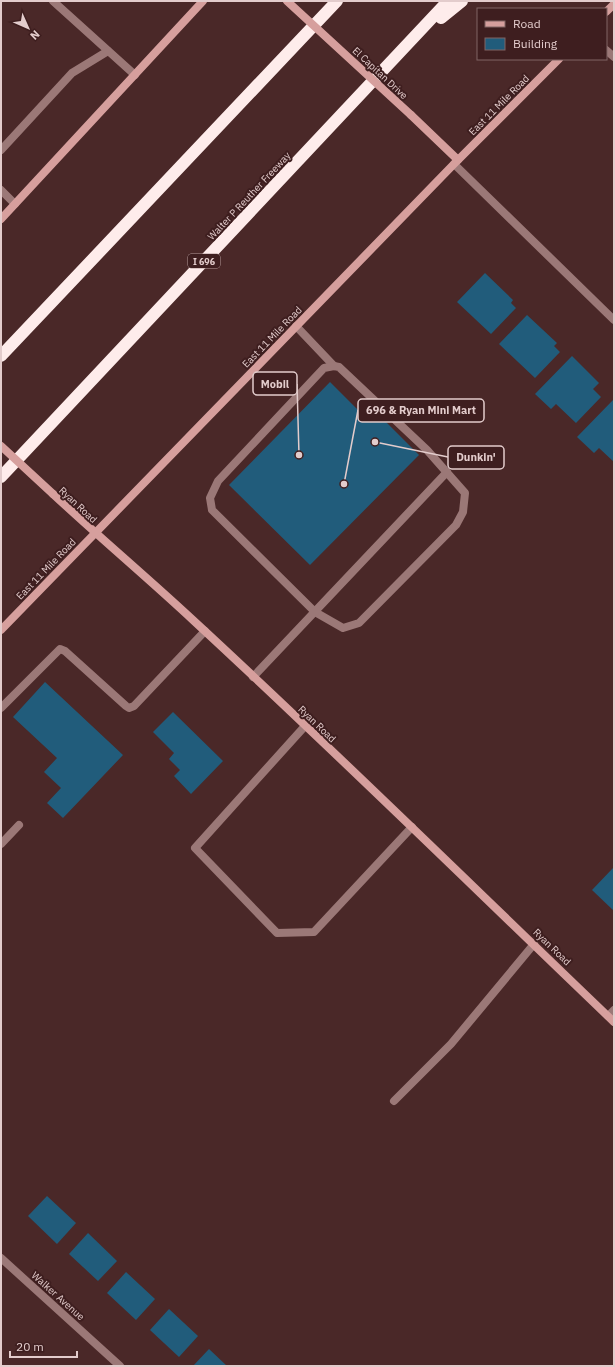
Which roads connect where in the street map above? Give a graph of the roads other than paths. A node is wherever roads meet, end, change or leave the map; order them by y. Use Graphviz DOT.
graph roads {
  1 [pos="54,1"];
  2 [pos="203,1"];
  3 [pos="287,1"];
  4 [pos="337,1"];
  5 [pos="448,1"];
  6 [pos="462,1"];
  7 [pos="408,45"];
  8 [pos="108,51"];
  9 [pos="558,60"];
  10 [pos="135,75"];
  11 [pos="1,150"];
  12 [pos="456,162"];
  13 [pos="1,190"];
  14 [pos="15,204"];
  15 [pos="1,219"];
  16 [pos="613,317"];
  17 [pos="296,326"];
  18 [pos="1,356"];
  19 [pos="334,366"];
  20 [pos="1,446"];
  21 [pos="447,472"];
  22 [pos="1,477"];
  23 [pos="95,534"];
  24 [pos="315,612"];
  25 [pos="1,630"];
  26 [pos="205,631"];
  27 [pos="253,677"];
  28 [pos="1,708"];
  29 [pos="306,726"];
  30 [pos="19,825"];
  31 [pos="412,827"];
  32 [pos="1,844"];
  33 [pos="534,944"];
  34 [pos="612,1016"];
  35 [pos="394,1102"];
  36 [pos="1,1258"];
  37 [pos="120,1366"];
  1 -- 8 [label="street"];
  2 -- 10 [label="main road"];
  3 -- 12 [label="main road, El Capitan Drive, bridge"];
  4 -- 18 [label="highway"];
  5 -- 7 [label="highway, Walter P Reuther Freeway / I 696"];
  6 -- 7 [label="highway"];
  7 -- 22 [label="highway, Walter P Reuther Freeway / I 696"];
  8 -- 10 [label="street"];
  8 -- 11 [label="street"];
  9 -- 12 [label="main road, East 11 Mile Road"];
  10 -- 14 [label="main road"];
  12 -- 16 [label="street, El Capitan Drive"];
  12 -- 17 [label="main road, East 11 Mile Road"];
  13 -- 14 [label="street"];
  14 -- 15 [label="main road"];
  17 -- 19 [label="street"];
  17 -- 23 [label="main road, East 11 Mile Road"];
  19 -- 21 [label="street"];
  19 -- 24 [label="street"];
  20 -- 23 [label="main road, Ryan Road, bridge"];
  21 -- 24 [label="street"];
  21 -- 24 [label="street"];
  23 -- 25 [label="main road, East 11 Mile Road"];
  23 -- 26 [label="main road, Ryan Road"];
  24 -- 27 [label="street"];
  26 -- 27 [label="main road, Ryan Road"];
  26 -- 28 [label="street"];
  27 -- 29 [label="main road, Ryan Road"];
  29 -- 31 [label="main road, Ryan Road"];
  29 -- 31 [label="street"];
  30 -- 32 [label="street"];
  31 -- 33 [label="main road, Ryan Road"];
  33 -- 34 [label="main road, Ryan Road"];
  33 -- 35 [label="street"];
  36 -- 37 [label="street, Walker Avenue"];
}
